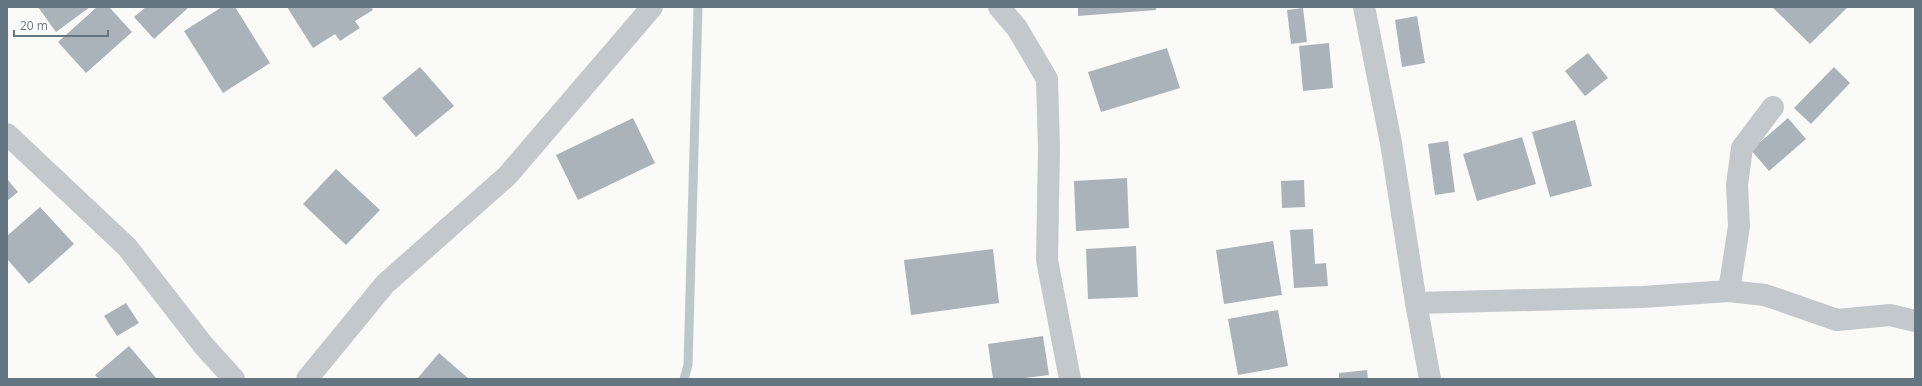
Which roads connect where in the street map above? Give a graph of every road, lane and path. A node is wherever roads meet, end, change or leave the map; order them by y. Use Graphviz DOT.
graph roads {
  1 [pos="652,7"];
  2 [pos="999,7"];
  3 [pos="1364,7"];
  4 [pos="1773,107"];
  5 [pos="7,134"];
  6 [pos="1730,291"];
  7 [pos="1416,303"];
  8 [pos="1915,321"];
  9 [pos="234,379"];
  10 [pos="307,379"];
  11 [pos="1070,379"];
  12 [pos="1430,379"];
  1 -- 10 [label="street"];
  2 -- 11 [label="street"];
  3 -- 7 [label="street"];
  4 -- 6 [label="street"];
  5 -- 9 [label="street"];
  6 -- 7 [label="street"];
  6 -- 8 [label="street"];
  7 -- 12 [label="street"];
}
